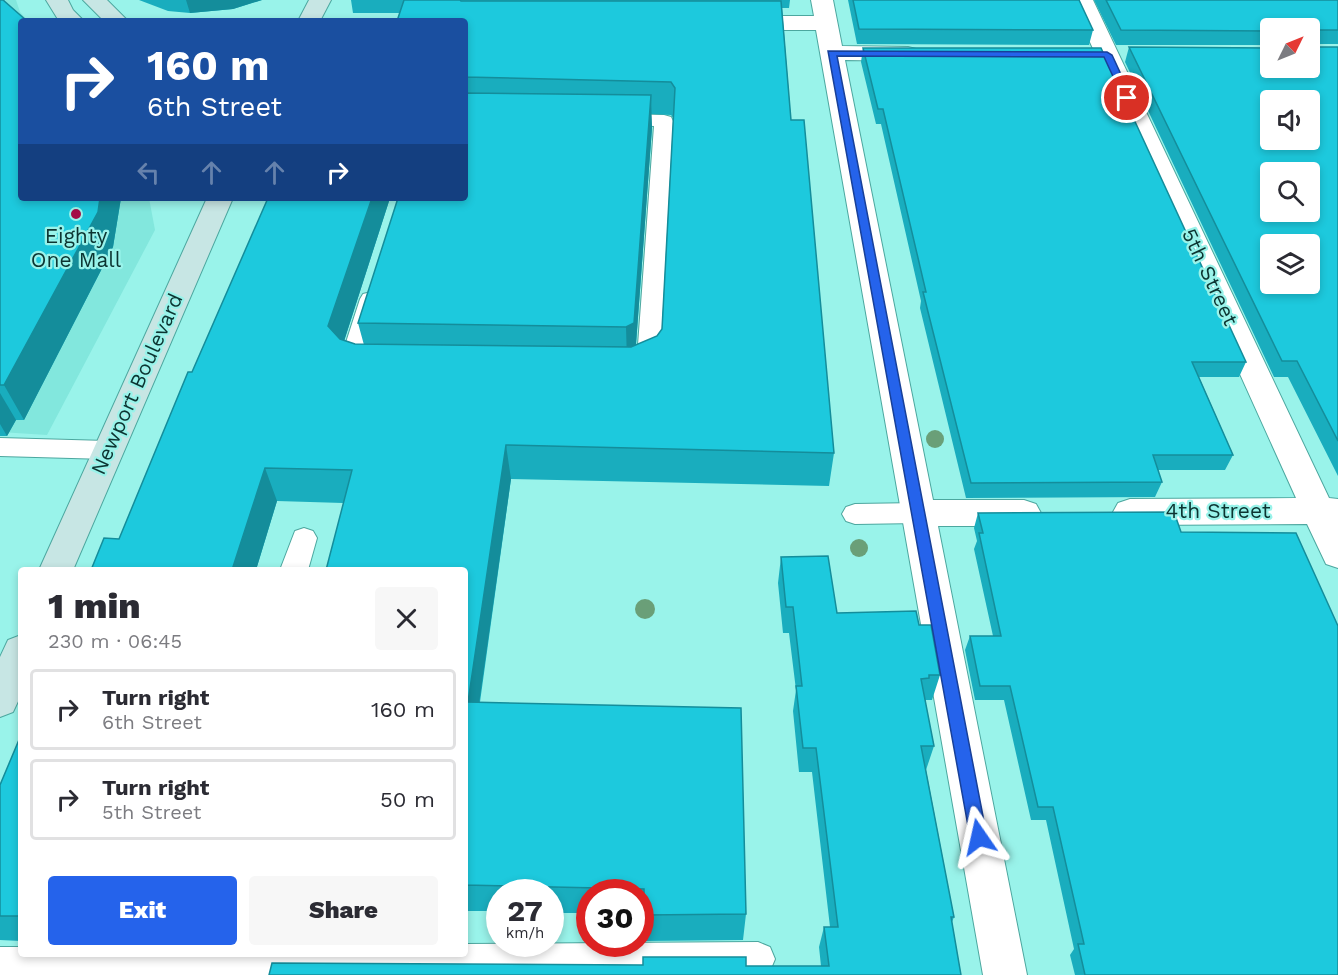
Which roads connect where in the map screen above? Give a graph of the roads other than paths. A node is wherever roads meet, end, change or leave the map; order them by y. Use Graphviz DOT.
graph roads {
  1 [pos="57,0"];
  2 [pos="94,0"];
  3 [pos="320,0"];
  4 [pos="822,0"];
  5 [pos="1082,0"];
  6 [pos="69,18"];
  7 [pos="114,18"];
  8 [pos="311,18"];
  9 [pos="720,23"];
  10 [pos="829,38"];
  11 [pos="927,54"];
  12 [pos="594,120"];
  13 [pos="219,201"];
  14 [pos="379,274"];
  15 [pos="387,368"];
  16 [pos="620,371"];
  17 [pos="0,447"];
  18 [pos="107,450"];
  19 [pos="1328,511"];
  20 [pos="1060,512"];
  21 [pos="1095,512"];
  22 [pos="919,513"];
  23 [pos="855,514"];
  24 [pos="304,538"];
  25 [pos="1338,554"];
  26 [pos="57,567"];
  27 [pos="295,567"];
  28 [pos="18,658"];
  29 [pos="0,700"];
  30 [pos="758,959"];
  31 [pos="0,964"];
  32 [pos="179,964"];
  33 [pos="1005,975"];
  1 -- 6 [label="street"];
  2 -- 7 [label="street"];
  3 -- 8 [label="street"];
  4 -- 10 [label="street"];
  5 -- 19 [label="street, 5th Street"];
  9 -- 10 [label="street"];
  10 -- 11 [label="street"];
  10 -- 22 [label="street"];
  12 -- 16 [label="lane"];
  13 -- 18 [label="street, Newport Boulevard"];
  14 -- 15 [label="lane"];
  17 -- 18 [label="lane"];
  18 -- 26 [label="street, Newport Boulevard"];
  19 -- 21 [label="street, 4th Street"];
  19 -- 25 [label="street, 5th Street"];
  20 -- 22 [label="street"];
  22 -- 23 [label="lane"];
  22 -- 33 [label="street"];
  24 -- 27 [label="lane"];
  28 -- 29 [label="street"];
  30 -- 32 [label="lane"];
  31 -- 32 [label="lane"];
}
